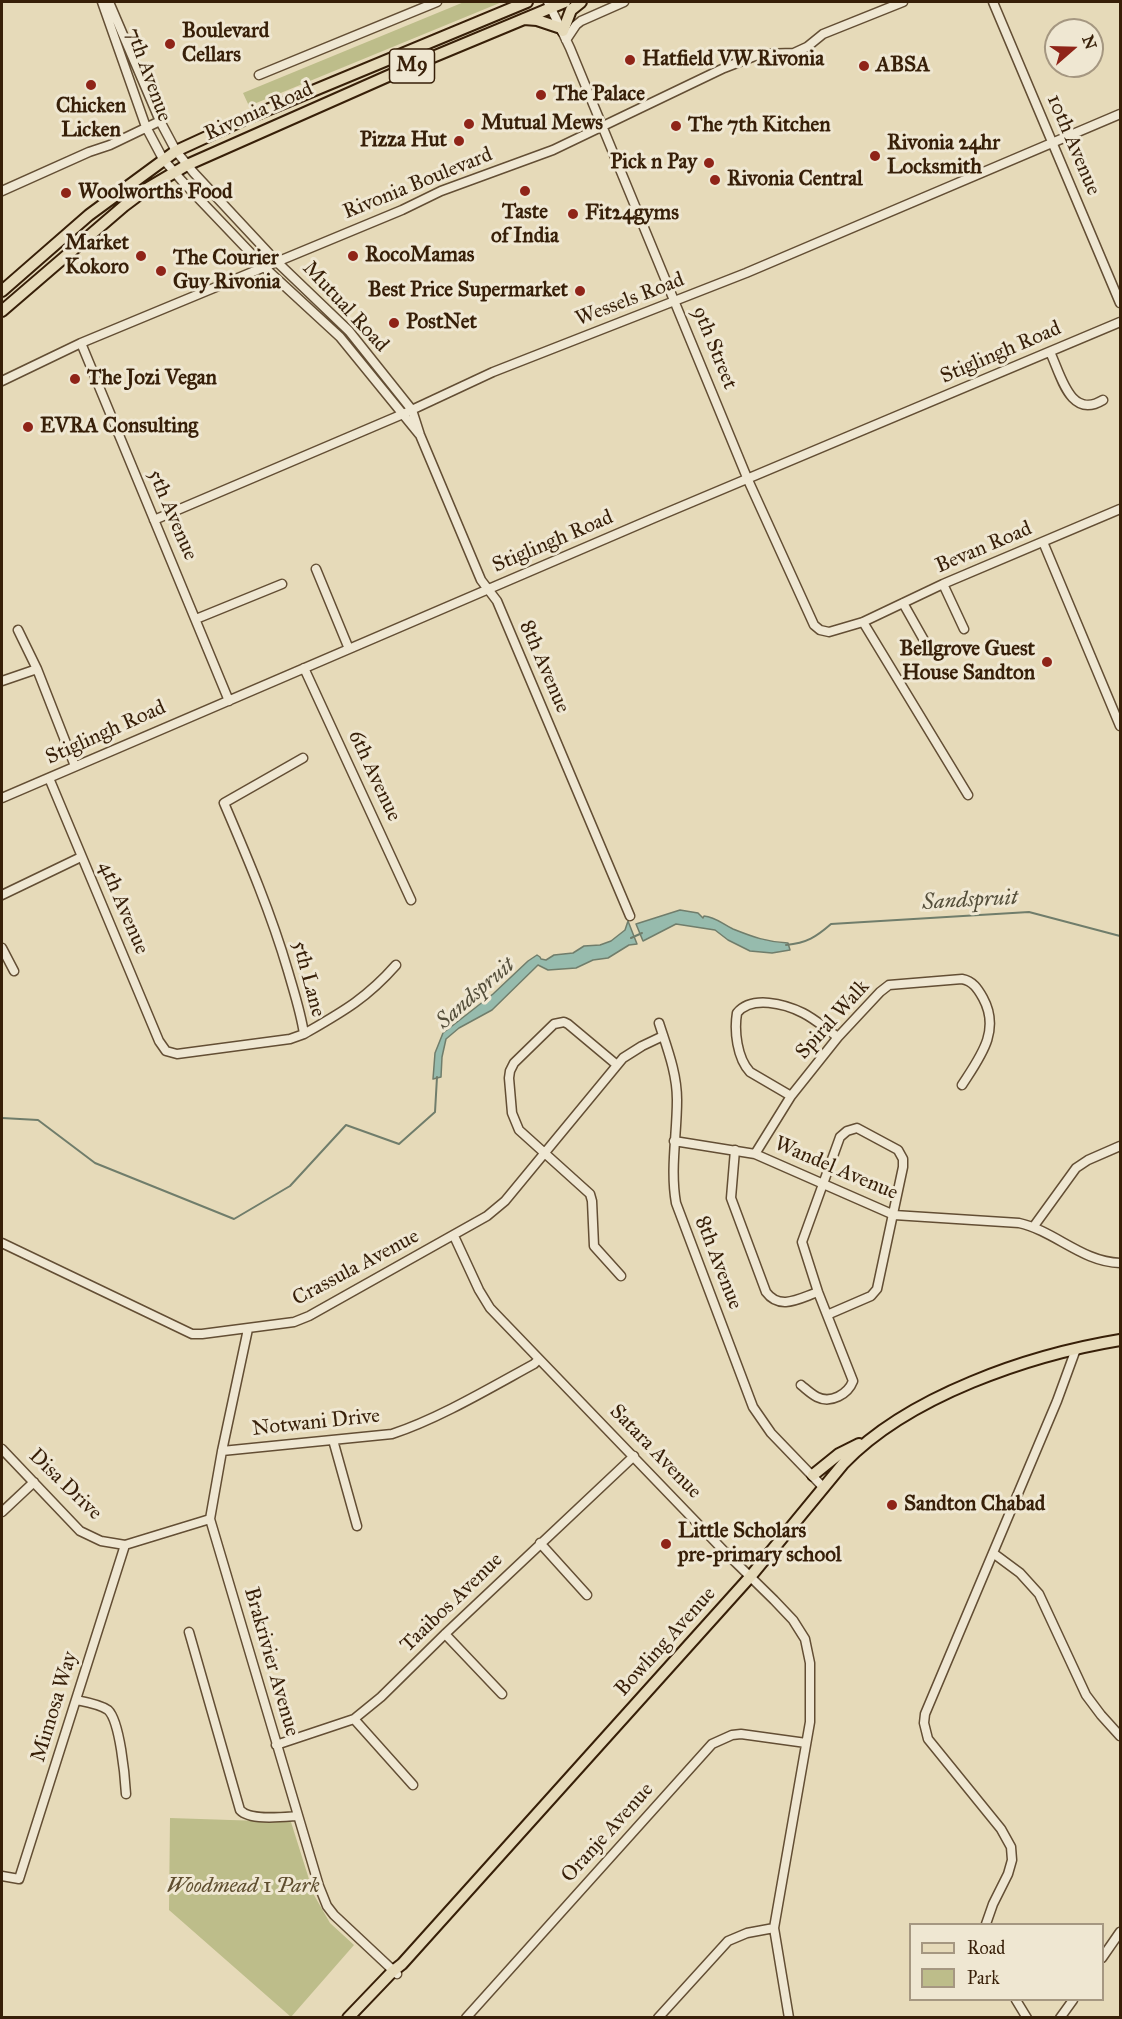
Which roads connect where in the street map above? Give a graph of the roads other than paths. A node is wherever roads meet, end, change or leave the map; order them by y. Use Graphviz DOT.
graph roads {
  1 [pos="102,2"];
  2 [pos="109,2"];
  3 [pos="437,2"];
  4 [pos="527,2"];
  5 [pos="565,2"];
  6 [pos="581,2"];
  7 [pos="624,2"];
  8 [pos="903,2"];
  9 [pos="993,2"];
  10 [pos="549,5"];
  11 [pos="522,19"];
  12 [pos="563,33"];
  13 [pos="259,75"];
  14 [pos="1120,114"];
  15 [pos="160,121"];
  16 [pos="146,127"];
  17 [pos="602,127"];
  18 [pos="1053,143"];
  19 [pos="176,151"];
  20 [pos="163,159"];
  21 [pos="187,165"];
  22 [pos="174,173"];
  23 [pos="2,191"];
  24 [pos="276,261"];
  25 [pos="264,267"];
  26 [pos="2,291"];
  27 [pos="676,302"];
  28 [pos="1120,303"];
  29 [pos="2,311"];
  30 [pos="1120,322"];
  31 [pos="349,331"];
  32 [pos="340,338"];
  33 [pos="81,344"];
  34 [pos="1050,352"];
  35 [pos="4,378"];
  36 [pos="1103,400"];
  37 [pos="407,412"];
  38 [pos="748,480"];
  39 [pos="1120,509"];
  40 [pos="154,520"];
  41 [pos="1043,542"];
  42 [pos="316,569"];
  43 [pos="282,584"];
  44 [pos="943,584"];
  45 [pos="488,590"];
  46 [pos="903,603"];
  47 [pos="196,619"];
  48 [pos="863,622"];
  49 [pos="964,629"];
  50 [pos="18,630"];
  51 [pos="925,642"];
  52 [pos="349,649"];
  53 [pos="304,668"];
  54 [pos="37,669"];
  55 [pos="2,681"];
  56 [pos="230,701"];
  57 [pos="1120,726"];
  58 [pos="303,758"];
  59 [pos="75,766"];
  60 [pos="49,778"];
  61 [pos="968,795"];
  62 [pos="2,798"];
  63 [pos="81,856"];
  64 [pos="2,895"];
  65 [pos="411,900"];
  66 [pos="630,916"];
  67 [pos="2,948"];
  68 [pos="396,965"];
  69 [pos="14,971"];
  70 [pos="659,1023"];
  71 [pos="304,1034"];
  72 [pos="663,1036"];
  73 [pos="838,1037"];
  74 [pos="166,1051"];
  75 [pos="617,1065"];
  76 [pos="962,1085"];
  77 [pos="791,1096"];
  78 [pos="674,1142"];
  79 [pos="1120,1146"];
  80 [pos="735,1150"];
  81 [pos="755,1154"];
  82 [pos="545,1155"];
  83 [pos="823,1184"];
  84 [pos="894,1215"];
  85 [pos="1034,1226"];
  86 [pos="454,1236"];
  87 [pos="2,1244"];
  88 [pos="1120,1263"];
  89 [pos="621,1276"];
  90 [pos="819,1292"];
  91 [pos="827,1315"];
  92 [pos="248,1329"];
  93 [pos="1120,1340"];
  94 [pos="1076,1349"];
  95 [pos="539,1359"];
  96 [pos="801,1385"];
  97 [pos="333,1440"];
  98 [pos="869,1440"];
  99 [pos="2,1449"];
  100 [pos="222,1450"];
  101 [pos="634,1456"];
  102 [pos="813,1475"];
  103 [pos="34,1482"];
  104 [pos="823,1487"];
  105 [pos="2,1512"];
  106 [pos="210,1519"];
  107 [pos="357,1526"];
  108 [pos="540,1543"];
  109 [pos="124,1545"];
  110 [pos="993,1553"];
  111 [pos="750,1577"];
  112 [pos="587,1595"];
  113 [pos="189,1632"];
  114 [pos="445,1634"];
  115 [pos="502,1694"];
  116 [pos="76,1700"];
  117 [pos="354,1719"];
  118 [pos="1120,1736"];
  119 [pos="806,1743"];
  120 [pos="276,1744"];
  121 [pos="413,1785"];
  122 [pos="126,1794"];
  123 [pos="297,1816"];
  124 [pos="2,1876"];
  125 [pos="986,1923"];
  126 [pos="774,1928"];
  127 [pos="1120,1932"];
  128 [pos="1104,1955"];
  129 [pos="398,1970"];
  130 [pos="1017,2001"];
  131 [pos="1072,2001"];
  132 [pos="348,2018"];
  133 [pos="358,2018"];
  134 [pos="466,2018"];
  135 [pos="658,2018"];
  136 [pos="789,2018"];
  137 [pos="1027,2018"];
  138 [pos="1060,2018"];
  1 -- 16 [label="street, 7th Avenue"];
  2 -- 15 [label="street, 7th Avenue"];
  3 -- 13 [label="street"];
  4 -- 19 [label="main road, Rivonia Road / M9"];
  5 -- 10 [label="main road, Rivonia Road / M9"];
  6 -- 12 [label="main road"];
  7 -- 12 [label="street"];
  8 -- 17 [label="street, Rivonia Boulevard"];
  9 -- 18 [label="street, 10th Avenue"];
  10 -- 11 [label="main road, Rivonia Road / M9"];
  10 -- 12 [label="street, 9th Street"];
  11 -- 12 [label="main road"];
  11 -- 21 [label="main road, Rivonia Road / M9"];
  12 -- 17 [label="street, 9th Street"];
  14 -- 18 [label="street, Wessels Road"];
  15 -- 16 [label="street"];
  15 -- 19 [label="street, 7th Avenue"];
  16 -- 20 [label="street, 7th Avenue"];
  16 -- 23 [label="street"];
  17 -- 24 [label="street, Rivonia Boulevard"];
  17 -- 27 [label="street, 9th Street"];
  18 -- 27 [label="street, Wessels Road"];
  18 -- 28 [label="street, 10th Avenue"];
  19 -- 20 [label="main road, Rivonia Road / M9"];
  19 -- 21 [label="street, Mutual Road"];
  20 -- 22 [label="street, Mutual Road"];
  20 -- 26 [label="main road, Rivonia Road / M9"];
  21 -- 22 [label="main road, Rivonia Road / M9"];
  21 -- 24 [label="street, Mutual Road"];
  22 -- 25 [label="street, Mutual Road"];
  22 -- 29 [label="main road, Rivonia Road / M9"];
  24 -- 25 [label="street, Rivonia Boulevard"];
  24 -- 31 [label="street, Mutual Road"];
  25 -- 32 [label="street, Mutual Road"];
  25 -- 33 [label="street, Rivonia Boulevard"];
  27 -- 37 [label="street, Wessels Road"];
  27 -- 38 [label="street, 9th Street"];
  30 -- 34 [label="street, Stiglingh Road"];
  31 -- 32 [label="street"];
  31 -- 37 [label="street, Mutual Road"];
  32 -- 37 [label="street, Mutual Road"];
  33 -- 35 [label="street, Rivonia Boulevard"];
  33 -- 40 [label="street, 5th Avenue"];
  34 -- 36 [label="street"];
  34 -- 38 [label="street, Stiglingh Road"];
  37 -- 40 [label="street, Wessels Road"];
  37 -- 45 [label="street, 8th Avenue"];
  38 -- 45 [label="street, Stiglingh Road"];
  38 -- 48 [label="street, 9th Street"];
  39 -- 41 [label="street, Bevan Road"];
  40 -- 47 [label="street, 5th Avenue"];
  41 -- 44 [label="street, Bevan Road"];
  41 -- 57 [label="street"];
  42 -- 52 [label="street"];
  43 -- 47 [label="street"];
  44 -- 46 [label="street, Bevan Road"];
  44 -- 49 [label="street"];
  45 -- 52 [label="street, Stiglingh Road"];
  45 -- 66 [label="street, 8th Avenue"];
  46 -- 48 [label="street, Bevan Road"];
  46 -- 51 [label="street"];
  47 -- 56 [label="street, 5th Avenue"];
  48 -- 61 [label="street"];
  50 -- 54 [label="street"];
  52 -- 53 [label="street, Stiglingh Road"];
  53 -- 56 [label="street, Stiglingh Road"];
  53 -- 65 [label="street, 6th Avenue"];
  54 -- 55 [label="street"];
  54 -- 59 [label="street"];
  56 -- 59 [label="street, Stiglingh Road"];
  58 -- 71 [label="street, 5th Lane"];
  59 -- 60 [label="street, Stiglingh Road"];
  60 -- 62 [label="street, Stiglingh Road"];
  60 -- 63 [label="street, 4th Avenue"];
  63 -- 64 [label="street"];
  63 -- 74 [label="street, 4th Avenue"];
  67 -- 69 [label="street"];
  68 -- 71 [label="street"];
  70 -- 72 [label="street, 8th Avenue"];
  71 -- 74 [label="street, 5th Lane"];
  72 -- 75 [label="street, Crassula Avenue"];
  72 -- 78 [label="street, 8th Avenue"];
  73 -- 76 [label="street, Spiral Walk"];
  73 -- 77 [label="street, Spiral Walk"];
  73 -- 77 [label="street"];
  75 -- 82 [label="street, Crassula Avenue"];
  75 -- 82 [label="street"];
  77 -- 81 [label="street, Spiral Walk"];
  78 -- 80 [label="street, Wandel Avenue"];
  78 -- 102 [label="street, 8th Avenue"];
  79 -- 85 [label="street"];
  80 -- 81 [label="street, Wandel Avenue"];
  80 -- 90 [label="street"];
  81 -- 83 [label="street, Wandel Avenue"];
  82 -- 86 [label="street, Crassula Avenue"];
  82 -- 89 [label="street"];
  83 -- 84 [label="street, Wandel Avenue"];
  83 -- 84 [label="street"];
  83 -- 90 [label="street"];
  84 -- 85 [label="street, Wandel Avenue"];
  84 -- 91 [label="street"];
  85 -- 88 [label="street, Wandel Avenue"];
  86 -- 92 [label="street, Crassula Avenue"];
  86 -- 95 [label="street, Satara Avenue"];
  87 -- 92 [label="street, Crassula Avenue"];
  90 -- 91 [label="street"];
  91 -- 96 [label="street"];
  92 -- 100 [label="street, Brakrivier Avenue"];
  93 -- 94 [label="main road, Bowling Avenue"];
  94 -- 98 [label="main road, Bowling Avenue"];
  94 -- 110 [label="street"];
  95 -- 97 [label="street, Notwani Drive"];
  95 -- 101 [label="street, Satara Avenue"];
  97 -- 100 [label="street, Notwani Drive"];
  97 -- 107 [label="street"];
  98 -- 102 [label="main road"];
  98 -- 104 [label="main road, Bowling Avenue"];
  99 -- 103 [label="street, Disa Drive"];
  100 -- 106 [label="street, Brakrivier Avenue"];
  101 -- 108 [label="street, Taaibos Avenue"];
  101 -- 111 [label="street, Satara Avenue"];
  102 -- 104 [label="street, 8th Avenue"];
  103 -- 105 [label="street"];
  103 -- 109 [label="street, Disa Drive"];
  104 -- 111 [label="main road, Bowling Avenue"];
  106 -- 109 [label="street"];
  106 -- 120 [label="street, Brakrivier Avenue"];
  108 -- 112 [label="street"];
  108 -- 114 [label="street, Taaibos Avenue"];
  109 -- 116 [label="street, Mimosa Way"];
  110 -- 118 [label="street"];
  110 -- 125 [label="street"];
  111 -- 119 [label="street, Satara Avenue"];
  111 -- 129 [label="main road, Bowling Avenue"];
  113 -- 123 [label="street"];
  114 -- 115 [label="street"];
  114 -- 117 [label="street, Taaibos Avenue"];
  116 -- 122 [label="street"];
  116 -- 124 [label="street, Mimosa Way"];
  117 -- 120 [label="street, Taaibos Avenue"];
  117 -- 121 [label="street"];
  119 -- 126 [label="street, Satara Avenue"];
  119 -- 134 [label="street, Oranje Avenue"];
  120 -- 123 [label="street, Brakrivier Avenue"];
  123 -- 129 [label="street, Brakrivier Avenue"];
  126 -- 135 [label="street"];
  126 -- 136 [label="street, Satara Avenue"];
  127 -- 128 [label="street"];
  129 -- 132 [label="main road, Bowling Avenue"];
  129 -- 133 [label="main road, Bowling Avenue"];
  130 -- 137 [label="street"];
  131 -- 138 [label="street"];
}
